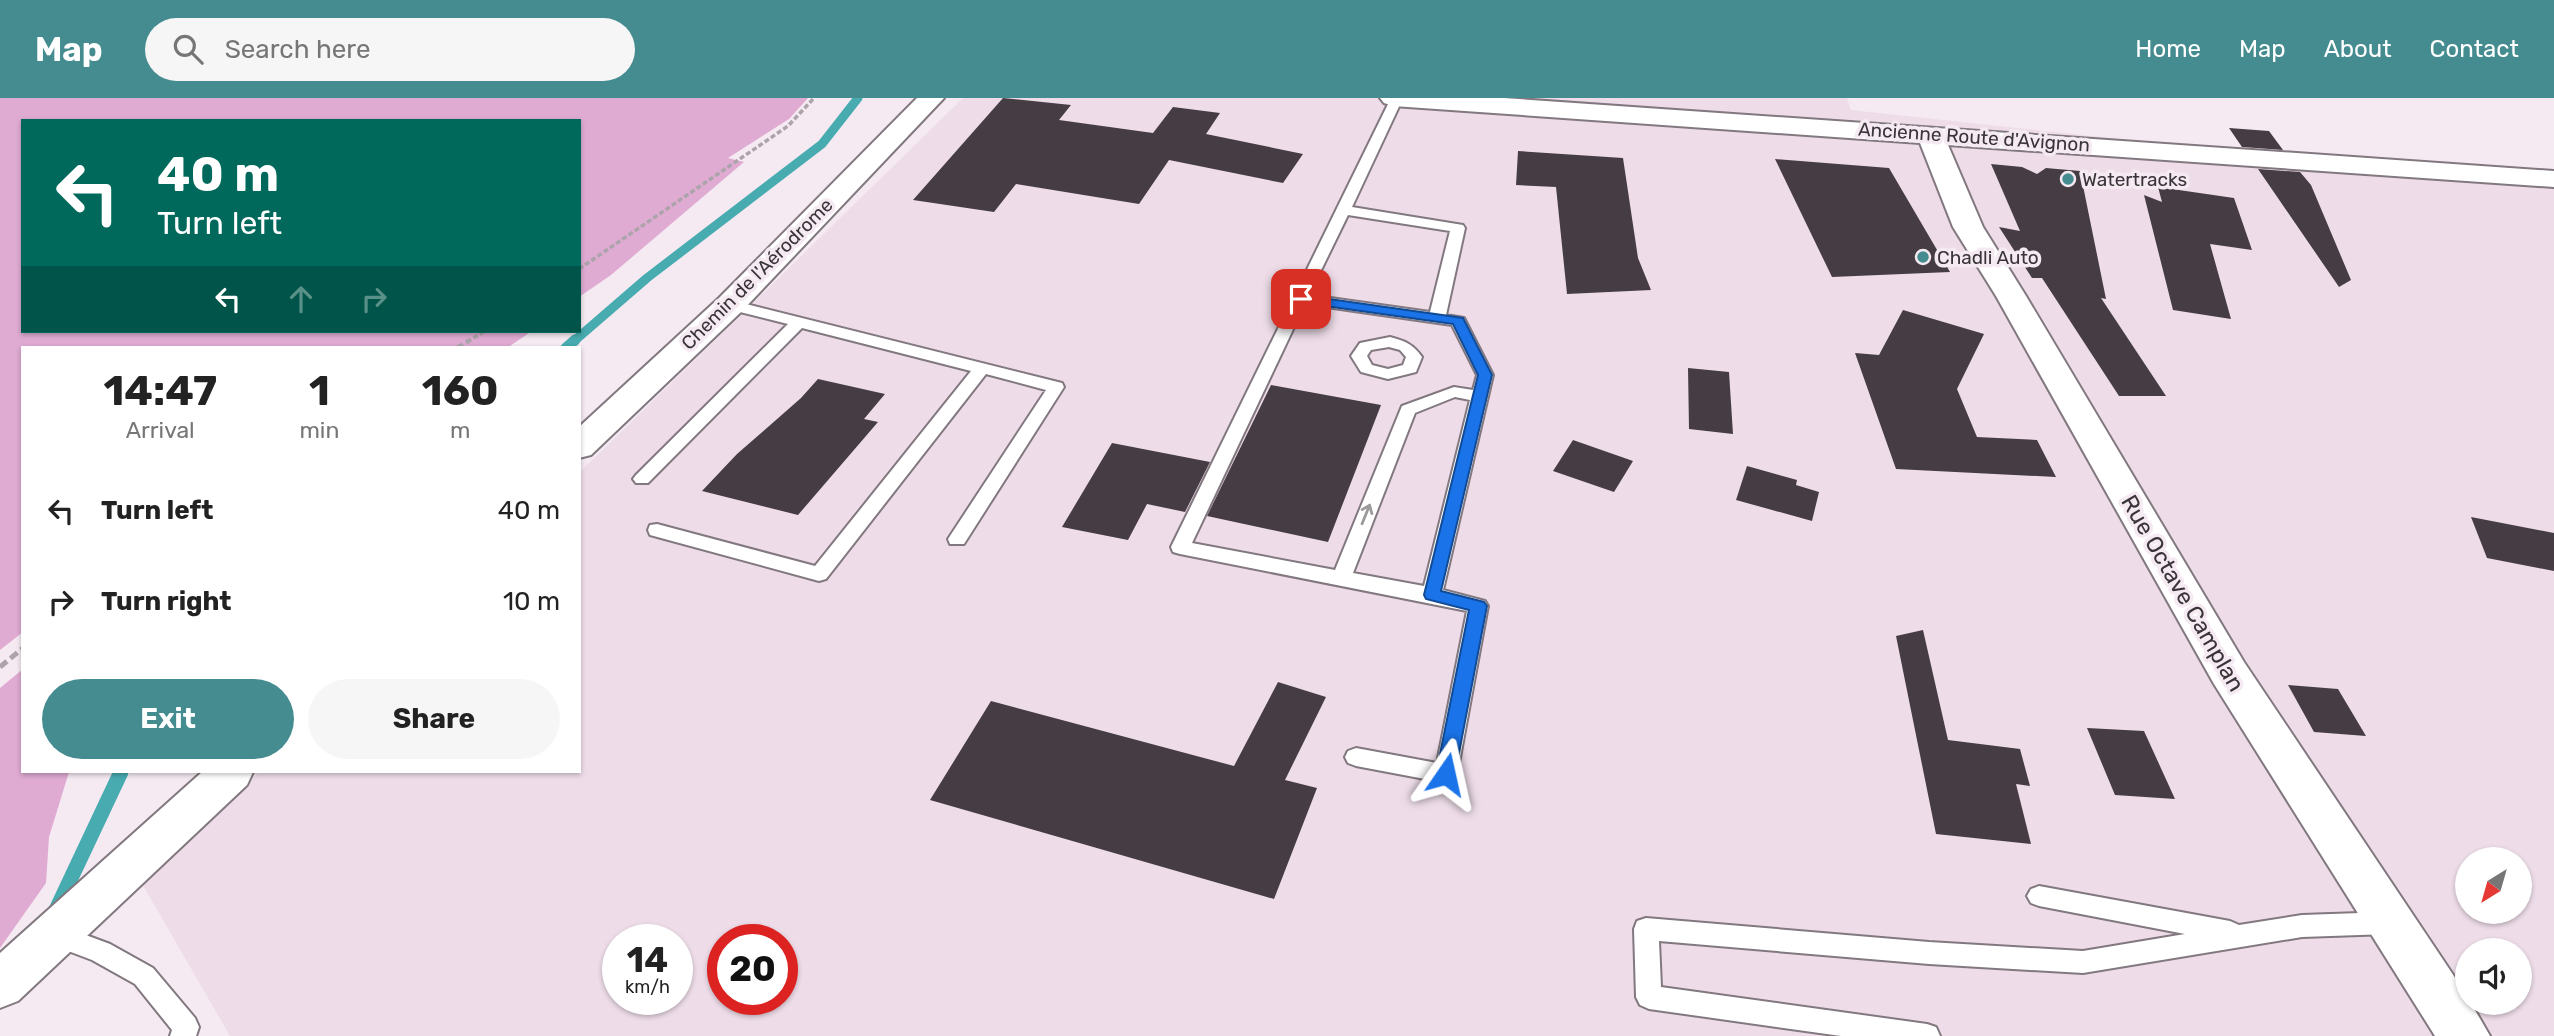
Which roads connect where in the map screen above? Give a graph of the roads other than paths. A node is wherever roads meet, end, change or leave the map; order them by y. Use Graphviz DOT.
graph roads {
  1 [pos="931,98"];
  2 [pos="1395,98"];
  3 [pos="1930,134"];
  4 [pos="2554,179"];
  5 [pos="1345,210"];
  6 [pos="1301,299"];
  7 [pos="730,305"];
  8 [pos="1428,316"];
  9 [pos="799,322"];
  10 [pos="1398,344"];
  11 [pos="982,368"];
  12 [pos="1480,397"];
  13 [pos="581,445"];
  14 [pos="642,479"];
  15 [pos="657,530"];
  16 [pos="957,539"];
  17 [pos="1341,578"];
  18 [pos="1432,595"];
  19 [pos="1356,758"];
  20 [pos="230,773"];
  21 [pos="2039,896"];
  22 [pos="2390,923"];
  23 [pos="55,935"];
  24 [pos="2245,935"];
  25 [pos="0,985"];
  26 [pos="183,1036"];
  27 [pos="1927,1036"];
  28 [pos="2464,1036"];
  1 -- 7 [label="street, Chemin de l'Aérodrome"];
  2 -- 3 [label="street, Ancienne Route d'Avignon"];
  2 -- 5 [label="lane"];
  3 -- 4 [label="street, Ancienne Route d'Avignon"];
  3 -- 22 [label="street, Rue Octave Camplan"];
  5 -- 6 [label="lane"];
  5 -- 8 [label="lane"];
  6 -- 8 [label="lane"];
  6 -- 17 [label="lane"];
  7 -- 9 [label="lane"];
  7 -- 13 [label="street, Chemin de l'Aérodrome"];
  8 -- 10 [label="lane"];
  8 -- 12 [label="lane"];
  9 -- 11 [label="lane"];
  9 -- 14 [label="lane"];
  11 -- 15 [label="lane"];
  11 -- 16 [label="lane"];
  17 -- 12 [label="lane, one-way"];
  12 -- 18 [label="lane"];
  17 -- 18 [label="lane"];
  18 -- 19 [label="lane"];
  20 -- 23 [label="street"];
  21 -- 24 [label="lane"];
  22 -- 24 [label="lane"];
  22 -- 28 [label="street, Rue Octave Camplan"];
  23 -- 25 [label="street"];
  23 -- 26 [label="lane"];
  24 -- 27 [label="lane"];
}
